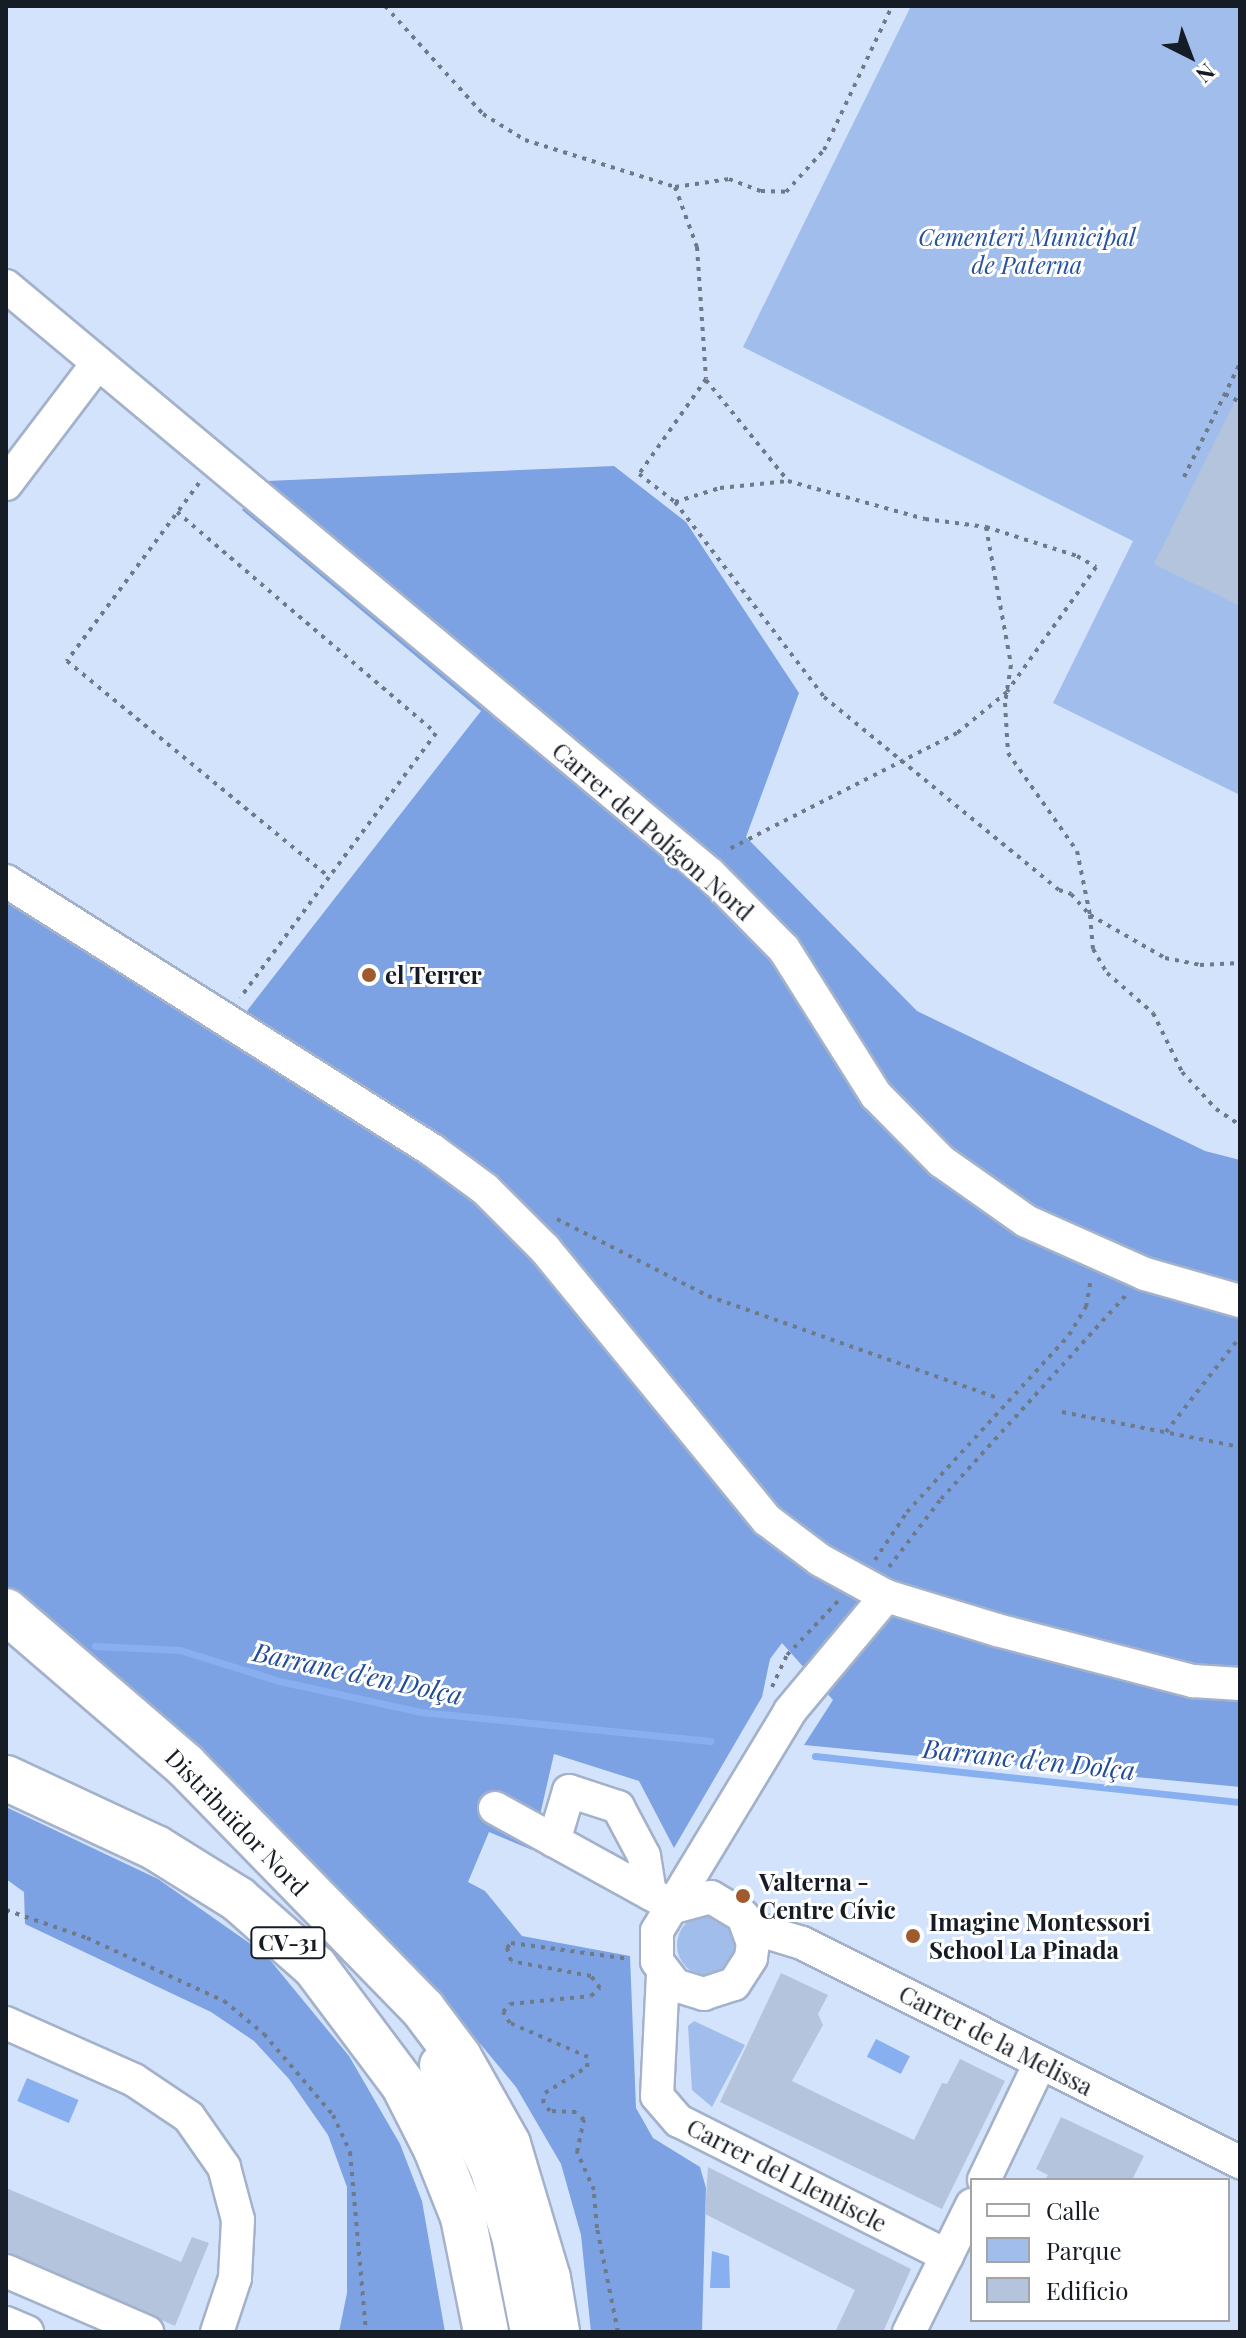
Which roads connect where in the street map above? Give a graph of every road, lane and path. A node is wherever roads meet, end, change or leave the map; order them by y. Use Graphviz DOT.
graph roads {
  1 [pos="385,6"];
  2 [pos="892,6"];
  3 [pos="675,187"];
  4 [pos="6,286"];
  5 [pos="98,363"];
  6 [pos="1240,363"];
  7 [pos="706,379"];
  8 [pos="1225,394"];
  9 [pos="1240,402"];
  10 [pos="215,461"];
  11 [pos="1184,477"];
  12 [pos="788,481"];
  13 [pos="6,484"];
  14 [pos="675,502"];
  15 [pos="177,512"];
  16 [pos="986,527"];
  17 [pos="1007,692"];
  18 [pos="905,762"];
  19 [pos="723,852"];
  20 [pos="329,877"];
  21 [pos="6,881"];
  22 [pos="1090,915"];
  23 [pos="1240,963"];
  24 [pos="225,1020"];
  25 [pos="1240,1125"];
  26 [pos="515,1219"];
  27 [pos="1088,1248"];
  28 [pos="1145,1274"];
  29 [pos="1240,1301"];
  30 [pos="1240,1337"];
  31 [pos="997,1398"];
  32 [pos="1062,1412"];
  33 [pos="1166,1432"];
  34 [pos="1240,1447"];
  35 [pos="873,1589"];
  36 [pos="6,1611"];
  37 [pos="1240,1684"];
  38 [pos="6,1778"];
  39 [pos="495,1808"];
  40 [pos="554,1841"];
  41 [pos="708,1845"];
  42 [pos="309,1895"];
  43 [pos="711,1897"];
  44 [pos="662,1900"];
  45 [pos="6,1910"];
  46 [pos="749,1927"];
  47 [pos="651,1965"];
  48 [pos="6,2023"];
  49 [pos="1040,2063"];
  50 [pos="1240,2162"];
  51 [pos="985,2178"];
  52 [pos="970,2209"];
  53 [pos="947,2256"];
  54 [pos="6,2271"];
  55 [pos="6,2323"];
  56 [pos="27,2332"];
  57 [pos="147,2332"];
  58 [pos="217,2332"];
  59 [pos="366,2332"];
  60 [pos="486,2332"];
  61 [pos="531,2332"];
  62 [pos="557,2332"];
  63 [pos="618,2332"];
  64 [pos="909,2332"];
  1 -- 3 [label="path"];
  2 -- 3 [label="path"];
  3 -- 7 [label="path"];
  4 -- 5 [label="street, Carrer del Polígon Nord"];
  5 -- 10 [label="street, Carrer del Polígon Nord"];
  5 -- 13 [label="street"];
  6 -- 8 [label="path"];
  7 -- 12 [label="path"];
  7 -- 14 [label="path"];
  8 -- 9 [label="path"];
  8 -- 11 [label="path"];
  10 -- 15 [label="path"];
  10 -- 27 [label="street, Carrer del Polígon Nord"];
  12 -- 14 [label="path"];
  12 -- 16 [label="path"];
  14 -- 18 [label="path"];
  15 -- 20 [label="path"];
  15 -- 20 [label="path"];
  16 -- 17 [label="path"];
  16 -- 17 [label="path"];
  17 -- 18 [label="path"];
  17 -- 22 [label="path"];
  18 -- 19 [label="path"];
  18 -- 22 [label="path"];
  20 -- 24 [label="path"];
  21 -- 24 [label="street"];
  22 -- 23 [label="path"];
  22 -- 25 [label="path"];
  24 -- 26 [label="street"];
  26 -- 31 [label="path"];
  26 -- 35 [label="street"];
  27 -- 28 [label="street, Carrer del Polígon Nord"];
  27 -- 35 [label="path"];
  28 -- 29 [label="street, Carrer del Polígon Nord"];
  28 -- 35 [label="path"];
  30 -- 33 [label="path"];
  32 -- 33 [label="path"];
  33 -- 34 [label="path"];
  35 -- 37 [label="street"];
  35 -- 41 [label="street"];
  36 -- 42 [label="highway, Distribuïdor Nord / CV-31"];
  38 -- 60 [label="highway, Distribuïdor Nord / CV-31"];
  39 -- 40 [label="street"];
  40 -- 44 [label="street"];
  40 -- 44 [label="street"];
  41 -- 43 [label="street"];
  41 -- 44 [label="street"];
  42 -- 61 [label="main road, Distribuïdor Nord / CV-31"];
  42 -- 62 [label="highway"];
  43 -- 44 [label="street"];
  43 -- 46 [label="street"];
  44 -- 47 [label="street"];
  45 -- 59 [label="path"];
  46 -- 47 [label="street"];
  46 -- 49 [label="street, Carrer de la Melissa"];
  47 -- 53 [label="street, Carrer del Llentiscle"];
  47 -- 63 [label="path"];
  48 -- 58 [label="street"];
  49 -- 50 [label="street, Carrer de la Melissa"];
  49 -- 51 [label="street"];
  52 -- 53 [label="street"];
  53 -- 64 [label="street"];
  54 -- 57 [label="street"];
  55 -- 56 [label="street"];
}
